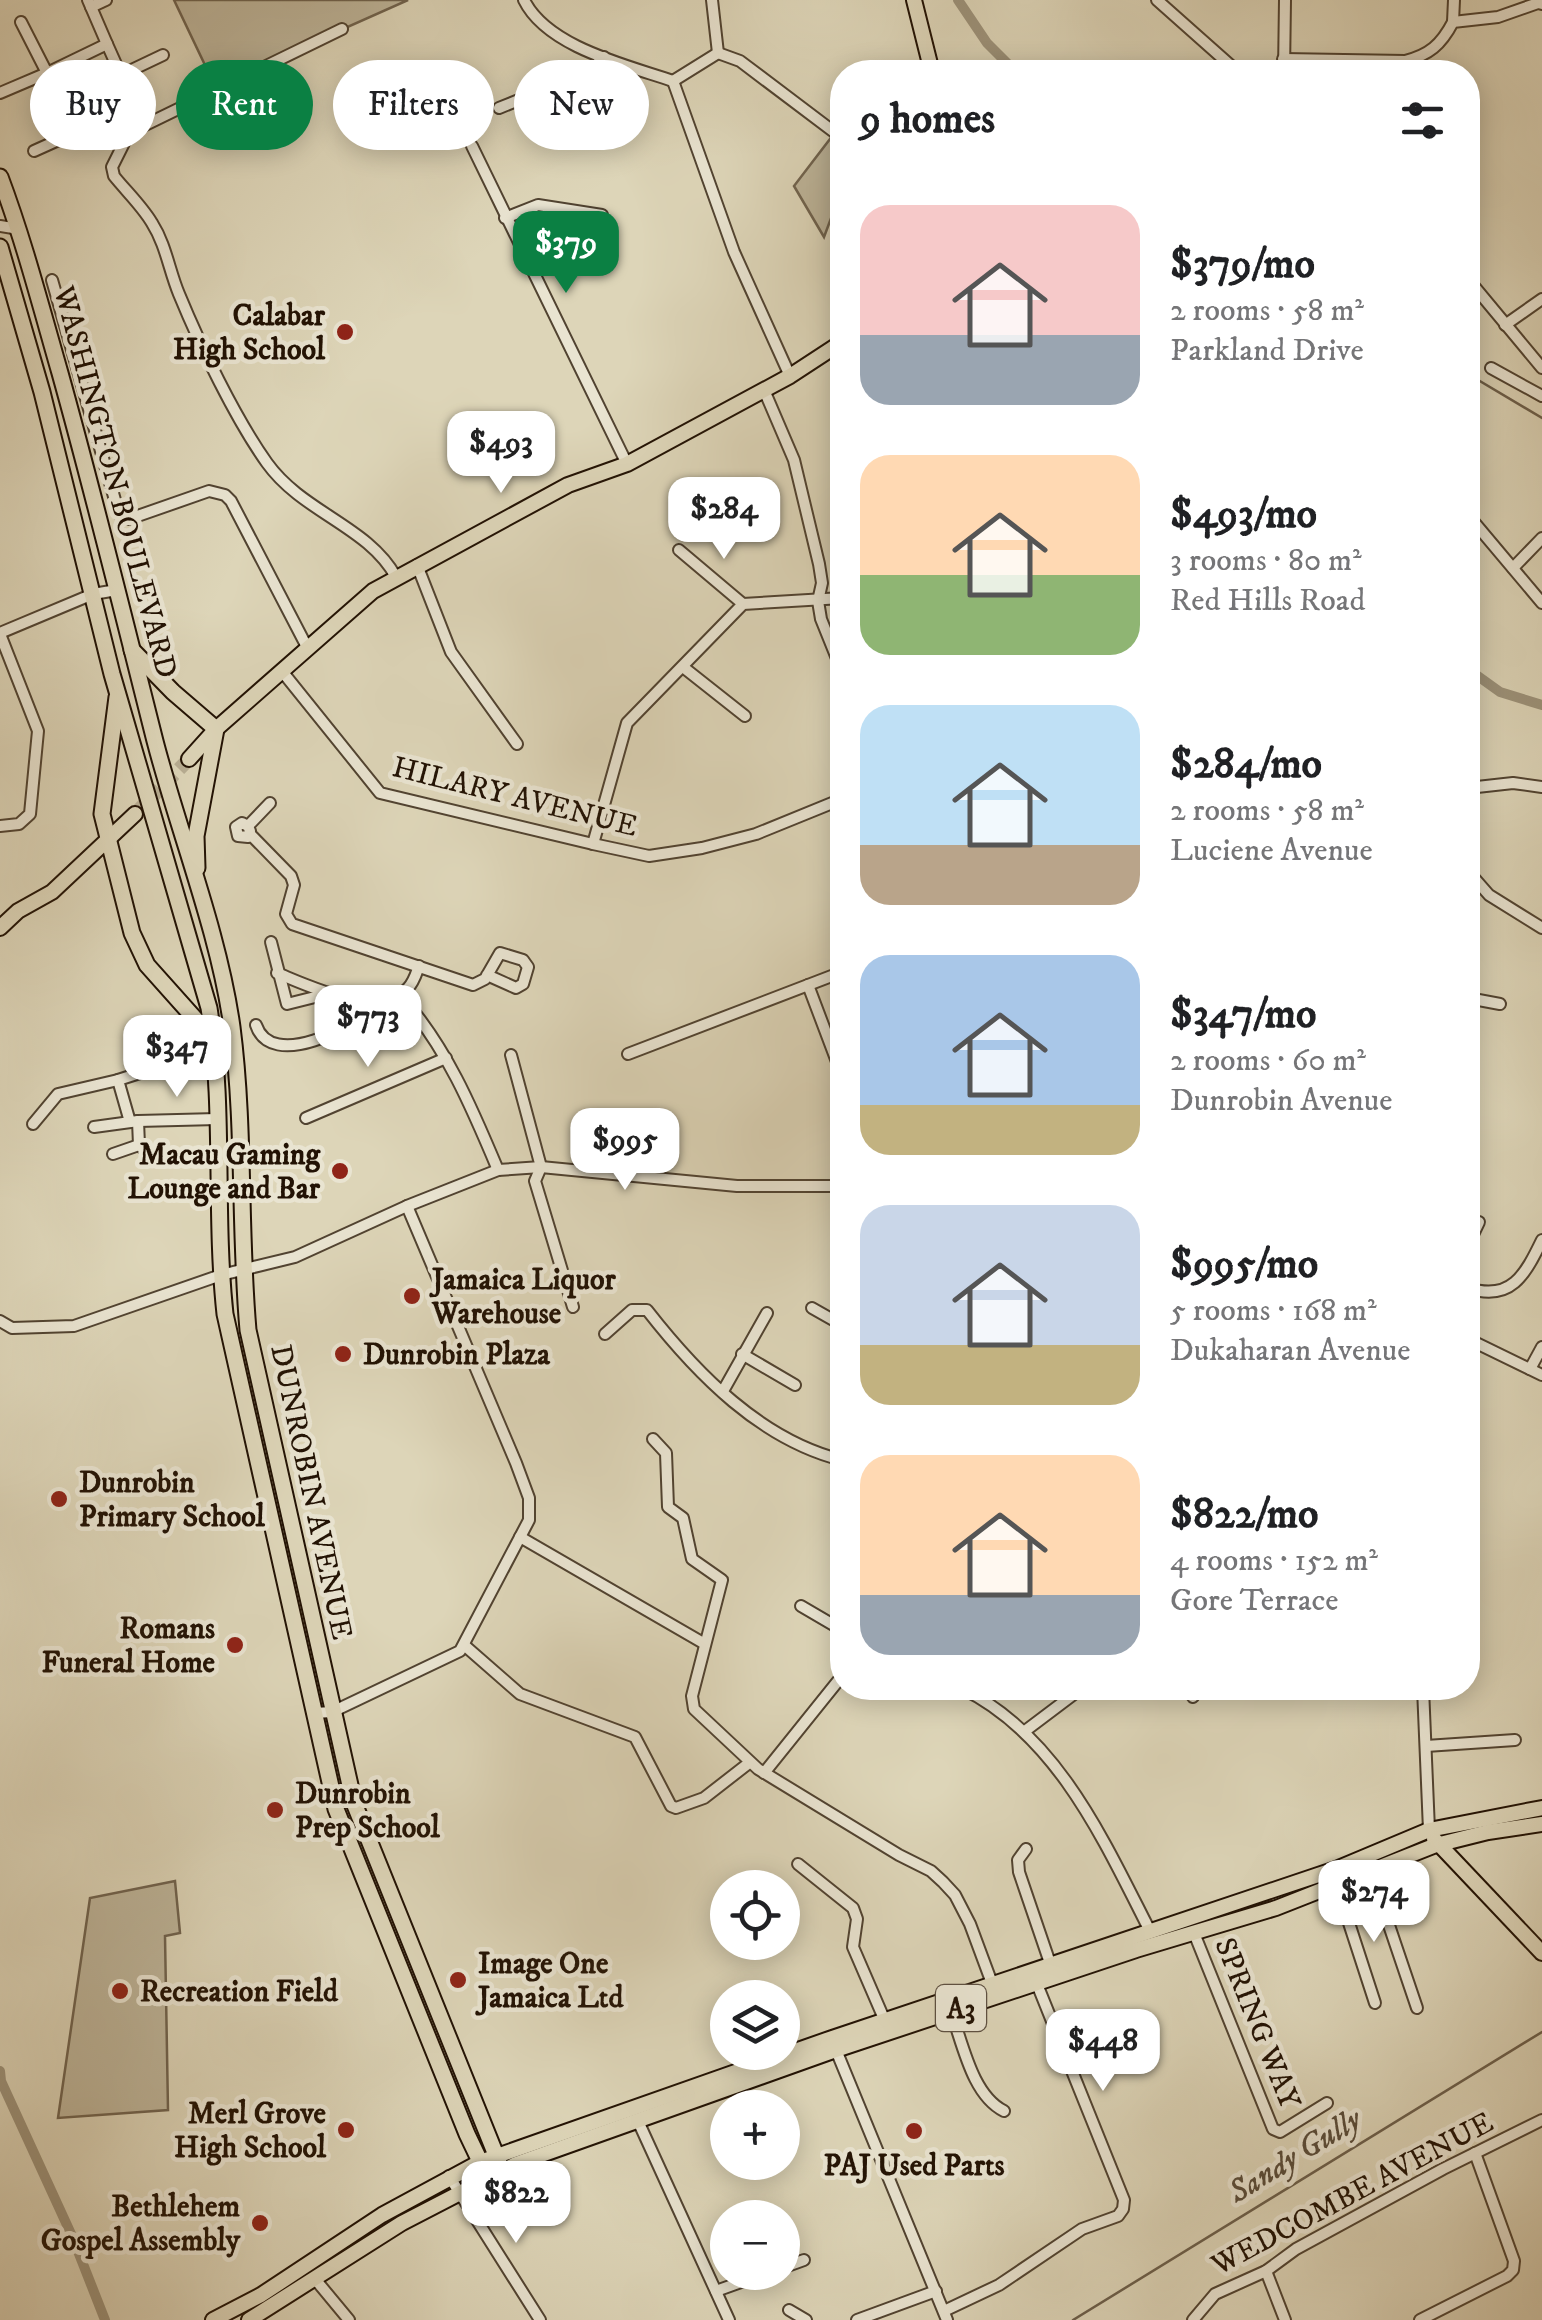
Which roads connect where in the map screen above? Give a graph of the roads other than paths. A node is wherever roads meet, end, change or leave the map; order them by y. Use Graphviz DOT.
graph roads {
  1 [pos="106,0"];
  2 [pos="524,0"];
  3 [pos="712,0"];
  4 [pos="914,0"];
  5 [pos="1158,0"];
  6 [pos="1285,0"];
  7 [pos="1454,0"];
  8 [pos="1539,2"];
  9 [pos="89,4"];
  10 [pos="22,22"];
  11 [pos="1453,22"];
  12 [pos="342,29"];
  13 [pos="107,44"];
  14 [pos="718,53"];
  15 [pos="163,55"];
  16 [pos="604,57"];
  17 [pos="1283,59"];
  18 [pos="41,60"];
  19 [pos="74,60"];
  20 [pos="114,60"];
  21 [pos="152,60"];
  22 [pos="929,60"];
  23 [pos="1225,60"];
  24 [pos="1344,60"];
  25 [pos="1408,60"];
  26 [pos="30,80"];
  27 [pos="673,81"];
  28 [pos="0,93"];
  29 [pos="499,108"];
  30 [pos="830,129"];
  31 [pos="474,150"];
  32 [pos="0,177"];
  33 [pos="602,215"];
  34 [pos="506,218"];
  35 [pos="0,226"];
  36 [pos="20,229"];
  37 [pos="0,247"];
  38 [pos="52,280"];
  39 [pos="1480,294"];
  40 [pos="1542,299"];
  41 [pos="1505,325"];
  42 [pos="830,350"];
  43 [pos="1491,368"];
  44 [pos="1542,368"];
  45 [pos="790,376"];
  46 [pos="764,390"];
  47 [pos="1541,394"];
  48 [pos="627,464"];
  49 [pos="1480,529"];
  50 [pos="1542,538"];
  51 [pos="679,550"];
  52 [pos="417,565"];
  53 [pos="1512,568"];
  54 [pos="396,577"];
  55 [pos="117,590"];
  56 [pos="94,594"];
  57 [pos="830,600"];
  58 [pos="818,601"];
  59 [pos="1542,603"];
  60 [pos="743,604"];
  61 [pos="0,634"];
  62 [pos="830,641"];
  63 [pos="307,647"];
  64 [pos="132,649"];
  65 [pos="684,667"];
  66 [pos="281,670"];
  67 [pos="118,692"];
  68 [pos="745,716"];
  69 [pos="216,729"];
  70 [pos="518,744"];
  71 [pos="189,759"];
  72 [pos="1480,787"];
  73 [pos="1542,787"];
  74 [pos="172,802"];
  75 [pos="270,803"];
  76 [pos="830,804"];
  77 [pos="135,814"];
  78 [pos="153,815"];
  79 [pos="0,826"];
  80 [pos="109,842"];
  81 [pos="594,844"];
  82 [pos="1480,885"];
  83 [pos="200,897"];
  84 [pos="0,928"];
  85 [pos="1542,928"];
  86 [pos="271,942"];
  87 [pos="419,966"];
  88 [pos="277,973"];
  89 [pos="487,975"];
  90 [pos="830,977"];
  91 [pos="808,985"];
  92 [pos="328,994"];
  93 [pos="400,995"];
  94 [pos="1480,1000"];
  95 [pos="375,1002"];
  96 [pos="1500,1004"];
  97 [pos="256,1024"];
  98 [pos="214,1040"];
  99 [pos="830,1044"];
  100 [pos="628,1054"];
  101 [pos="511,1055"];
  102 [pos="446,1058"];
  103 [pos="143,1072"];
  104 [pos="118,1080"];
  105 [pos="306,1118"];
  106 [pos="217,1119"];
  107 [pos="134,1121"];
  108 [pos="32,1124"];
  109 [pos="94,1127"];
  110 [pos="139,1145"];
  111 [pos="114,1154"];
  112 [pos="157,1160"];
  113 [pos="542,1167"];
  114 [pos="498,1170"];
  115 [pos="830,1186"];
  116 [pos="406,1206"];
  117 [pos="1542,1240"];
  118 [pos="243,1271"];
  119 [pos="221,1276"];
  120 [pos="1480,1291"];
  121 [pos="572,1307"];
  122 [pos="812,1308"];
  123 [pos="767,1313"];
  124 [pos="830,1318"];
  125 [pos="0,1322"];
  126 [pos="604,1334"];
  127 [pos="1480,1345"];
  128 [pos="1542,1347"];
  129 [pos="742,1354"];
  130 [pos="1530,1369"];
  131 [pos="1542,1375"];
  132 [pos="794,1385"];
  133 [pos="724,1391"];
  134 [pos="653,1439"];
  135 [pos="830,1457"];
  136 [pos="520,1538"];
  137 [pos="801,1606"];
  138 [pos="830,1623"];
  139 [pos="705,1644"];
  140 [pos="464,1645"];
  141 [pos="830,1691"];
  142 [pos="979,1700"];
  143 [pos="1066,1700"];
  144 [pos="1423,1700"];
  145 [pos="332,1712"];
  146 [pos="314,1713"];
  147 [pos="1025,1731"];
  148 [pos="1515,1740"];
  149 [pos="1426,1746"];
  150 [pos="749,1762"];
  151 [pos="764,1773"];
  152 [pos="1542,1808"];
  153 [pos="1542,1824"];
  154 [pos="1429,1830"];
  155 [pos="1436,1845"];
  156 [pos="1026,1848"];
  157 [pos="798,1864"];
  158 [pos="1370,1869"];
  159 [pos="1336,1883"];
  160 [pos="1150,1931"];
  161 [pos="1194,1934"];
  162 [pos="1542,1953"];
  163 [pos="1051,1966"];
  164 [pos="1037,1984"];
  165 [pos="993,1986"];
  166 [pos="1376,2003"];
  167 [pos="1416,2008"];
  168 [pos="950,2012"];
  169 [pos="884,2021"];
  170 [pos="836,2050"];
  171 [pos="1327,2103"];
  172 [pos="1004,2112"];
  173 [pos="1542,2120"];
  174 [pos="638,2121"];
  175 [pos="1475,2154"];
  176 [pos="491,2166"];
  177 [pos="449,2176"];
  178 [pos="458,2192"];
  179 [pos="804,2260"];
  180 [pos="800,2261"];
  181 [pos="1266,2271"];
  182 [pos="315,2278"];
  183 [pos="716,2291"];
  184 [pos="936,2292"];
  185 [pos="789,2310"];
  186 [pos="946,2316"];
  187 [pos="214,2320"];
  188 [pos="249,2320"];
  189 [pos="349,2320"];
  190 [pos="540,2320"];
  191 [pos="729,2320"];
  192 [pos="806,2320"];
  193 [pos="857,2320"];
  194 [pos="1194,2320"];
  195 [pos="1286,2320"];
  196 [pos="1420,2320"];
  1 -- 9 [label="street"];
  2 -- 16 [label="street"];
  3 -- 14 [label="street"];
  4 -- 22 [label="main road"];
  5 -- 23 [label="street"];
  6 -- 17 [label="street"];
  7 -- 11 [label="street"];
  8 -- 11 [label="street"];
  9 -- 13 [label="street"];
  10 -- 18 [label="street"];
  11 -- 25 [label="street"];
  12 -- 54 [label="street"];
  13 -- 19 [label="street"];
  13 -- 20 [label="street"];
  14 -- 27 [label="street"];
  14 -- 30 [label="street"];
  15 -- 21 [label="street"];
  16 -- 27 [label="street"];
  16 -- 29 [label="street"];
  17 -- 24 [label="street"];
  26 -- 28 [label="street"];
  27 -- 45 [label="street"];
  31 -- 34 [label="street"];
  32 -- 36 [label="highway, WASHINGTON BOULEVARD"];
  33 -- 34 [label="street"];
  34 -- 48 [label="street"];
  35 -- 36 [label="street"];
  36 -- 55 [label="highway, WASHINGTON BOULEVARD"];
  37 -- 56 [label="highway, WASHINGTON BOULEVARD"];
  38 -- 63 [label="street"];
  39 -- 41 [label="street"];
  40 -- 41 [label="street"];
  41 -- 44 [label="street"];
  42 -- 45 [label="main road"];
  43 -- 47 [label="street"];
  45 -- 46 [label="main road"];
  46 -- 48 [label="main road"];
  46 -- 58 [label="street"];
  48 -- 52 [label="main road"];
  49 -- 53 [label="street"];
  50 -- 53 [label="street"];
  51 -- 60 [label="street"];
  52 -- 54 [label="main road"];
  52 -- 70 [label="street"];
  53 -- 59 [label="street"];
  54 -- 63 [label="main road"];
  55 -- 56 [label="street"];
  55 -- 64 [label="highway, WASHINGTON BOULEVARD"];
  56 -- 61 [label="street"];
  56 -- 67 [label="highway, WASHINGTON BOULEVARD"];
  57 -- 58 [label="street"];
  58 -- 60 [label="street"];
  58 -- 62 [label="street"];
  60 -- 65 [label="street"];
  61 -- 79 [label="street"];
  63 -- 66 [label="main road"];
  64 -- 69 [label="highway"];
  64 -- 74 [label="highway, WASHINGTON BOULEVARD"];
  65 -- 68 [label="street"];
  65 -- 81 [label="street"];
  66 -- 69 [label="main road"];
  66 -- 81 [label="street, HILARY AVENUE"];
  67 -- 78 [label="highway, WASHINGTON BOULEVARD"];
  67 -- 80 [label="highway"];
  69 -- 71 [label="main road"];
  69 -- 83 [label="highway"];
  72 -- 73 [label="street"];
  74 -- 83 [label="highway, DUNROBIN AVENUE"];
  75 -- 87 [label="street"];
  76 -- 81 [label="street, HILARY AVENUE"];
  77 -- 80 [label="main road"];
  78 -- 98 [label="highway, DUNROBIN AVENUE"];
  80 -- 84 [label="main road"];
  80 -- 98 [label="highway"];
  82 -- 85 [label="street"];
  83 -- 118 [label="highway, DUNROBIN AVENUE"];
  86 -- 88 [label="street"];
  87 -- 89 [label="street"];
  87 -- 93 [label="street"];
  88 -- 92 [label="street"];
  88 -- 92 [label="street"];
  90 -- 91 [label="street"];
  91 -- 99 [label="street"];
  91 -- 100 [label="street"];
  92 -- 95 [label="street"];
  93 -- 95 [label="street"];
  93 -- 102 [label="street"];
  94 -- 96 [label="street"];
  95 -- 97 [label="street"];
  98 -- 106 [label="highway, DUNROBIN AVENUE"];
  101 -- 113 [label="street"];
  102 -- 105 [label="street"];
  102 -- 114 [label="street"];
  103 -- 104 [label="street"];
  104 -- 107 [label="street"];
  104 -- 108 [label="street"];
  106 -- 107 [label="street"];
  106 -- 119 [label="highway, DUNROBIN AVENUE"];
  107 -- 109 [label="street"];
  107 -- 110 [label="street"];
  110 -- 111 [label="street"];
  110 -- 112 [label="street"];
  113 -- 114 [label="street"];
  113 -- 115 [label="street"];
  113 -- 121 [label="street"];
  114 -- 116 [label="street"];
  116 -- 118 [label="street"];
  116 -- 136 [label="street"];
  117 -- 120 [label="street"];
  118 -- 119 [label="street"];
  118 -- 145 [label="highway, DUNROBIN AVENUE"];
  119 -- 125 [label="street"];
  119 -- 146 [label="highway, DUNROBIN AVENUE"];
  122 -- 124 [label="street"];
  123 -- 129 [label="street"];
  126 -- 133 [label="street"];
  127 -- 130 [label="street"];
  128 -- 130 [label="street"];
  129 -- 132 [label="street"];
  129 -- 133 [label="street"];
  130 -- 131 [label="street"];
  133 -- 135 [label="street"];
  134 -- 139 [label="street"];
  136 -- 139 [label="street"];
  136 -- 140 [label="street"];
  137 -- 138 [label="street"];
  139 -- 150 [label="street"];
  140 -- 145 [label="street"];
  140 -- 150 [label="street"];
  141 -- 151 [label="street"];
  142 -- 147 [label="street"];
  143 -- 147 [label="street"];
  144 -- 149 [label="street"];
  145 -- 146 [label="street"];
  145 -- 176 [label="highway, DUNROBIN AVENUE"];
  146 -- 176 [label="highway, DUNROBIN AVENUE"];
  147 -- 160 [label="street"];
  148 -- 149 [label="street"];
  149 -- 154 [label="street"];
  150 -- 151 [label="street"];
  151 -- 165 [label="street"];
  152 -- 154 [label="main road, A3"];
  153 -- 155 [label="main road, A3"];
  154 -- 155 [label="main road"];
  154 -- 160 [label="main road, A3"];
  155 -- 158 [label="main road, A3"];
  155 -- 162 [label="main road"];
  156 -- 163 [label="street"];
  157 -- 169 [label="street"];
  158 -- 159 [label="main road, A3"];
  158 -- 167 [label="street"];
  159 -- 161 [label="main road, A3"];
  159 -- 166 [label="street"];
  160 -- 163 [label="main road, A3"];
  161 -- 164 [label="main road, A3"];
  161 -- 171 [label="street, SPRING WAY"];
  163 -- 165 [label="main road, A3"];
  164 -- 168 [label="main road, A3"];
  164 -- 186 [label="street"];
  165 -- 169 [label="main road, A3"];
  168 -- 170 [label="main road, A3"];
  168 -- 172 [label="street"];
  169 -- 176 [label="main road, A3"];
  170 -- 174 [label="main road, A3"];
  170 -- 184 [label="street"];
  173 -- 175 [label="street, WEDCOMBE AVENUE"];
  174 -- 176 [label="main road, A3"];
  174 -- 183 [label="street"];
  175 -- 181 [label="street, WEDCOMBE AVENUE"];
  175 -- 196 [label="street"];
  176 -- 177 [label="main road, A3"];
  176 -- 178 [label="main road, A3"];
  177 -- 178 [label="street"];
  177 -- 187 [label="main road, A3"];
  178 -- 182 [label="main road, A3"];
  178 -- 190 [label="street"];
  179 -- 180 [label="street"];
  181 -- 194 [label="street, WEDCOMBE AVENUE"];
  181 -- 195 [label="street"];
  182 -- 188 [label="main road, A3"];
  182 -- 189 [label="street"];
  183 -- 191 [label="street"];
  184 -- 186 [label="street"];
  184 -- 193 [label="street"];
  185 -- 192 [label="street"];
}
